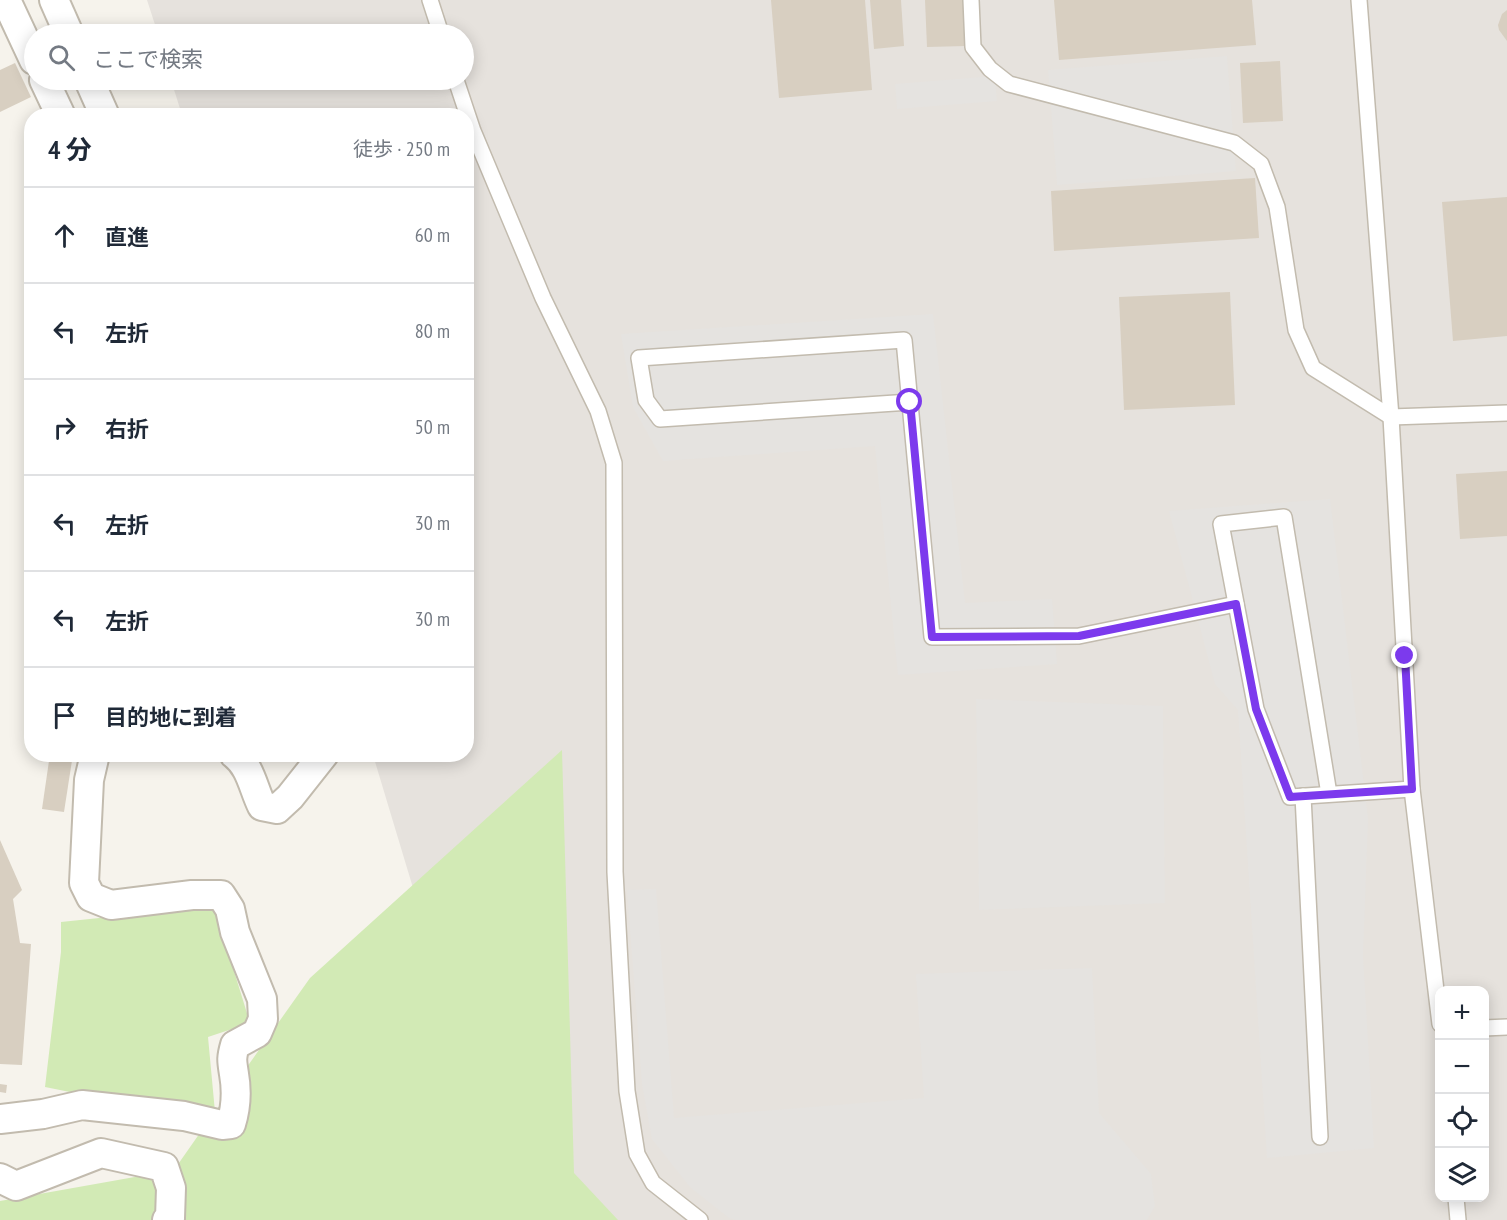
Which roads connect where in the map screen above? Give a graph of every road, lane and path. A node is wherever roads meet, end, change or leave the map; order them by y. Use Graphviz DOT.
graph roads {
  1 [pos="6,0"];
  2 [pos="54,0"];
  3 [pos="430,0"];
  4 [pos="970,0"];
  5 [pos="1359,0"];
  6 [pos="65,24"];
  7 [pos="438,24"];
  8 [pos="24,39"];
  9 [pos="49,90"];
  10 [pos="93,90"];
  11 [pos="459,90"];
  12 [pos="57,108"];
  13 [pos="101,108"];
  14 [pos="465,108"];
  15 [pos="474,133"];
  16 [pos="910,402"];
  17 [pos="1507,413"];
  18 [pos="1391,417"];
  19 [pos="1236,604"];
  20 [pos="93,762"];
  21 [pos="241,762"];
  22 [pos="318,762"];
  23 [pos="1412,789"];
  24 [pos="1329,794"];
  25 [pos="1303,796"];
  26 [pos="1435,986"];
  27 [pos="1507,1027"];
  28 [pos="1489,1028"];
  29 [pos="0,1119"];
  30 [pos="1320,1137"];
  31 [pos="0,1178"];
  32 [pos="1456,1202"];
  33 [pos="167,1220"];
  34 [pos="700,1220"];
  35 [pos="1458,1220"];
  1 -- 8 [label="street"];
  2 -- 6 [label="street"];
  3 -- 7 [label="lane"];
  4 -- 18 [label="lane"];
  5 -- 18 [label="lane"];
  9 -- 12 [label="street"];
  10 -- 13 [label="street"];
  11 -- 14 [label="lane"];
  15 -- 34 [label="lane"];
  16 -- 16 [label="lane"];
  16 -- 19 [label="lane"];
  17 -- 18 [label="lane"];
  18 -- 23 [label="lane"];
  19 -- 24 [label="lane"];
  19 -- 25 [label="lane"];
  20 -- 29 [label="street"];
  21 -- 22 [label="street"];
  23 -- 24 [label="lane"];
  23 -- 26 [label="lane"];
  24 -- 25 [label="lane"];
  25 -- 30 [label="lane"];
  27 -- 28 [label="lane"];
  31 -- 33 [label="street"];
  32 -- 35 [label="lane"];
}
